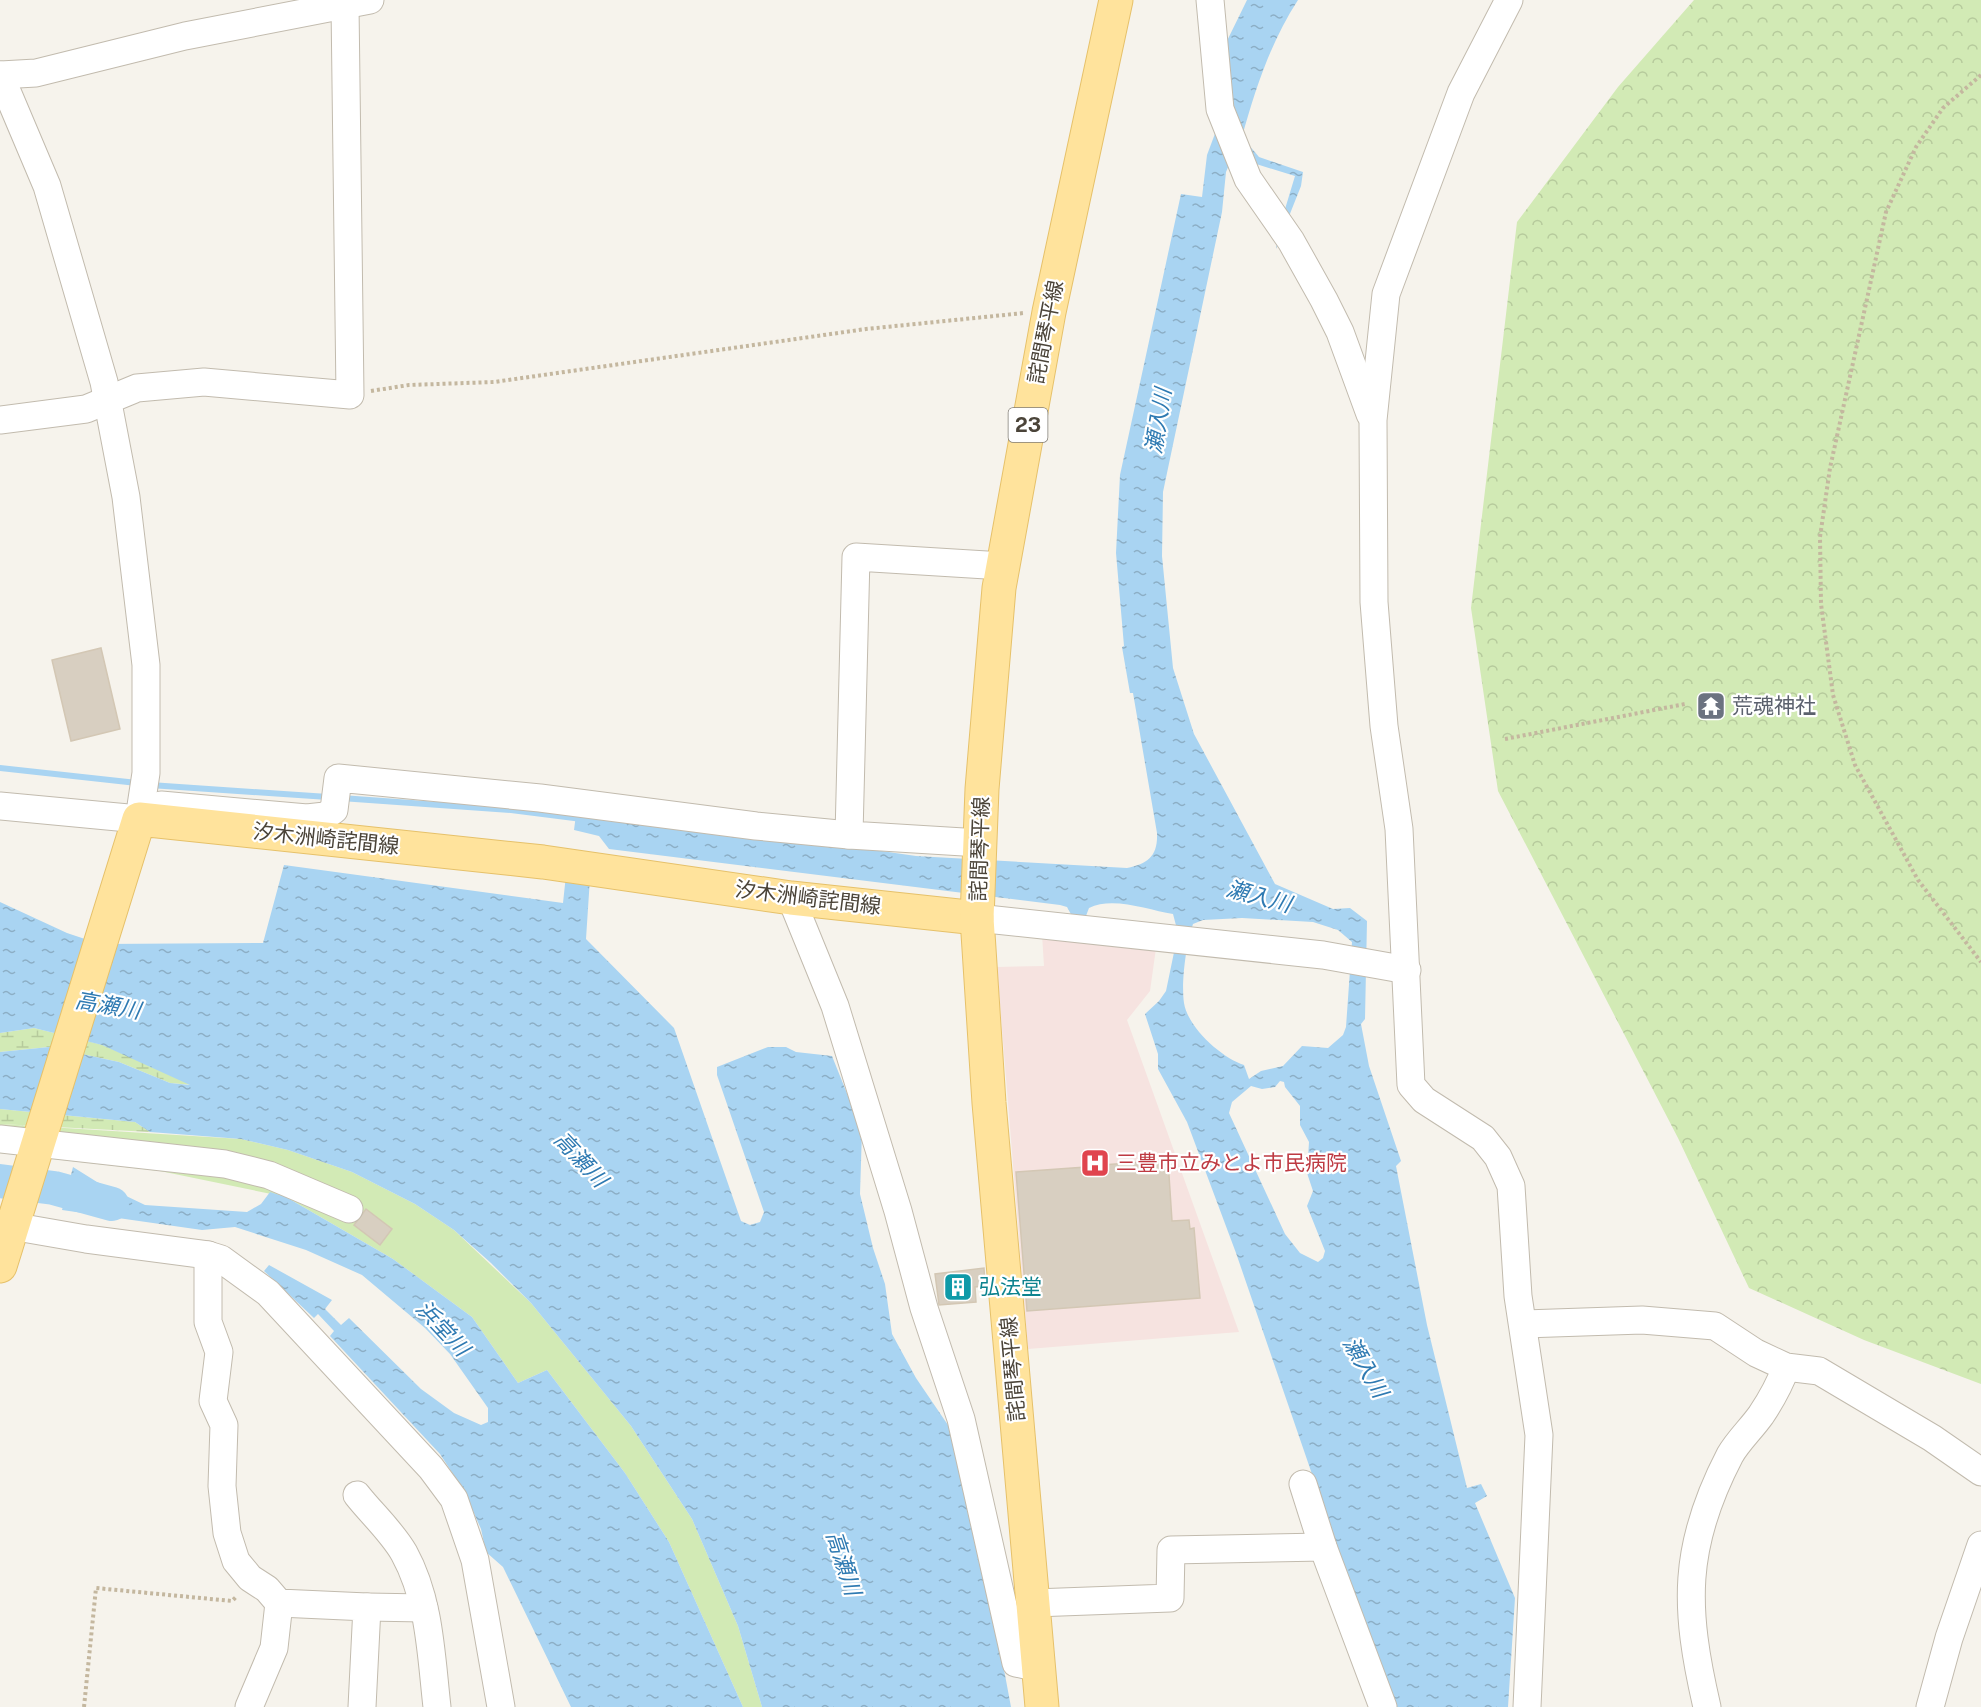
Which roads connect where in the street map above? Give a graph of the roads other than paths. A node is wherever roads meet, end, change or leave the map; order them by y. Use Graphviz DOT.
graph roads {
  1 [pos="1116,0"];
  2 [pos="1210,0"];
  3 [pos="358,2"];
  4 [pos="1504,4"];
  5 [pos="0,75"];
  6 [pos="106,391"];
  7 [pos="0,420"];
  8 [pos="1373,420"];
  9 [pos="1002,566"];
  10 [pos="141,804"];
  11 [pos="0,806"];
  12 [pos="849,835"];
  13 [pos="980,849"];
  14 [pos="791,898"];
  15 [pos="977,912"];
  16 [pos="1407,970"];
  17 [pos="0,1139"];
  18 [pos="37,1146"];
  19 [pos="349,1209"];
  20 [pos="6,1224"];
  21 [pos="208,1255"];
  22 [pos="0,1266"];
  23 [pos="1524,1324"];
  24 [pos="1786,1367"];
  25 [pos="1981,1472"];
  26 [pos="1303,1484"];
  27 [pos="357,1495"];
  28 [pos="1981,1545"];
  29 [pos="1323,1547"];
  30 [pos="279,1603"];
  31 [pos="1034,1603"];
  32 [pos="367,1607"];
  33 [pos="424,1608"];
  34 [pos="1039,1668"];
  35 [pos="249,1707"];
  36 [pos="362,1707"];
  37 [pos="437,1707"];
  38 [pos="501,1707"];
  39 [pos="1042,1707"];
  40 [pos="1383,1707"];
  41 [pos="1527,1707"];
  42 [pos="1707,1707"];
  43 [pos="1930,1707"];
  1 -- 9 [label="main road, 詫間琴平線 / 23"];
  2 -- 8 [label="street"];
  3 -- 5 [label="street"];
  3 -- 6 [label="street"];
  4 -- 8 [label="street"];
  5 -- 6 [label="street"];
  6 -- 7 [label="street"];
  6 -- 10 [label="street"];
  8 -- 16 [label="street"];
  9 -- 12 [label="street"];
  9 -- 13 [label="main road, 詫間琴平線 / 23"];
  10 -- 11 [label="street"];
  10 -- 12 [label="street"];
  10 -- 14 [label="main road, 汐木洲崎詫間線"];
  10 -- 18 [label="main road"];
  12 -- 13 [label="street"];
  13 -- 15 [label="main road, 詫間琴平線 / 23"];
  14 -- 15 [label="main road, 汐木洲崎詫間線"];
  14 -- 34 [label="street"];
  15 -- 16 [label="street"];
  15 -- 31 [label="main road, 詫間琴平線 / 23"];
  16 -- 23 [label="street"];
  17 -- 18 [label="street"];
  18 -- 19 [label="street"];
  18 -- 20 [label="main road"];
  20 -- 21 [label="street"];
  20 -- 22 [label="main road"];
  21 -- 30 [label="street"];
  21 -- 38 [label="street"];
  23 -- 24 [label="street"];
  23 -- 41 [label="street"];
  24 -- 25 [label="street"];
  24 -- 42 [label="street"];
  26 -- 29 [label="street"];
  27 -- 33 [label="street"];
  28 -- 43 [label="street"];
  29 -- 31 [label="street"];
  29 -- 40 [label="street"];
  30 -- 32 [label="street"];
  30 -- 35 [label="street"];
  31 -- 34 [label="main road, 詫間琴平線 / 23"];
  32 -- 33 [label="street"];
  32 -- 36 [label="street"];
  33 -- 37 [label="street"];
  34 -- 39 [label="main road, 詫間琴平線 / 23"];
}
